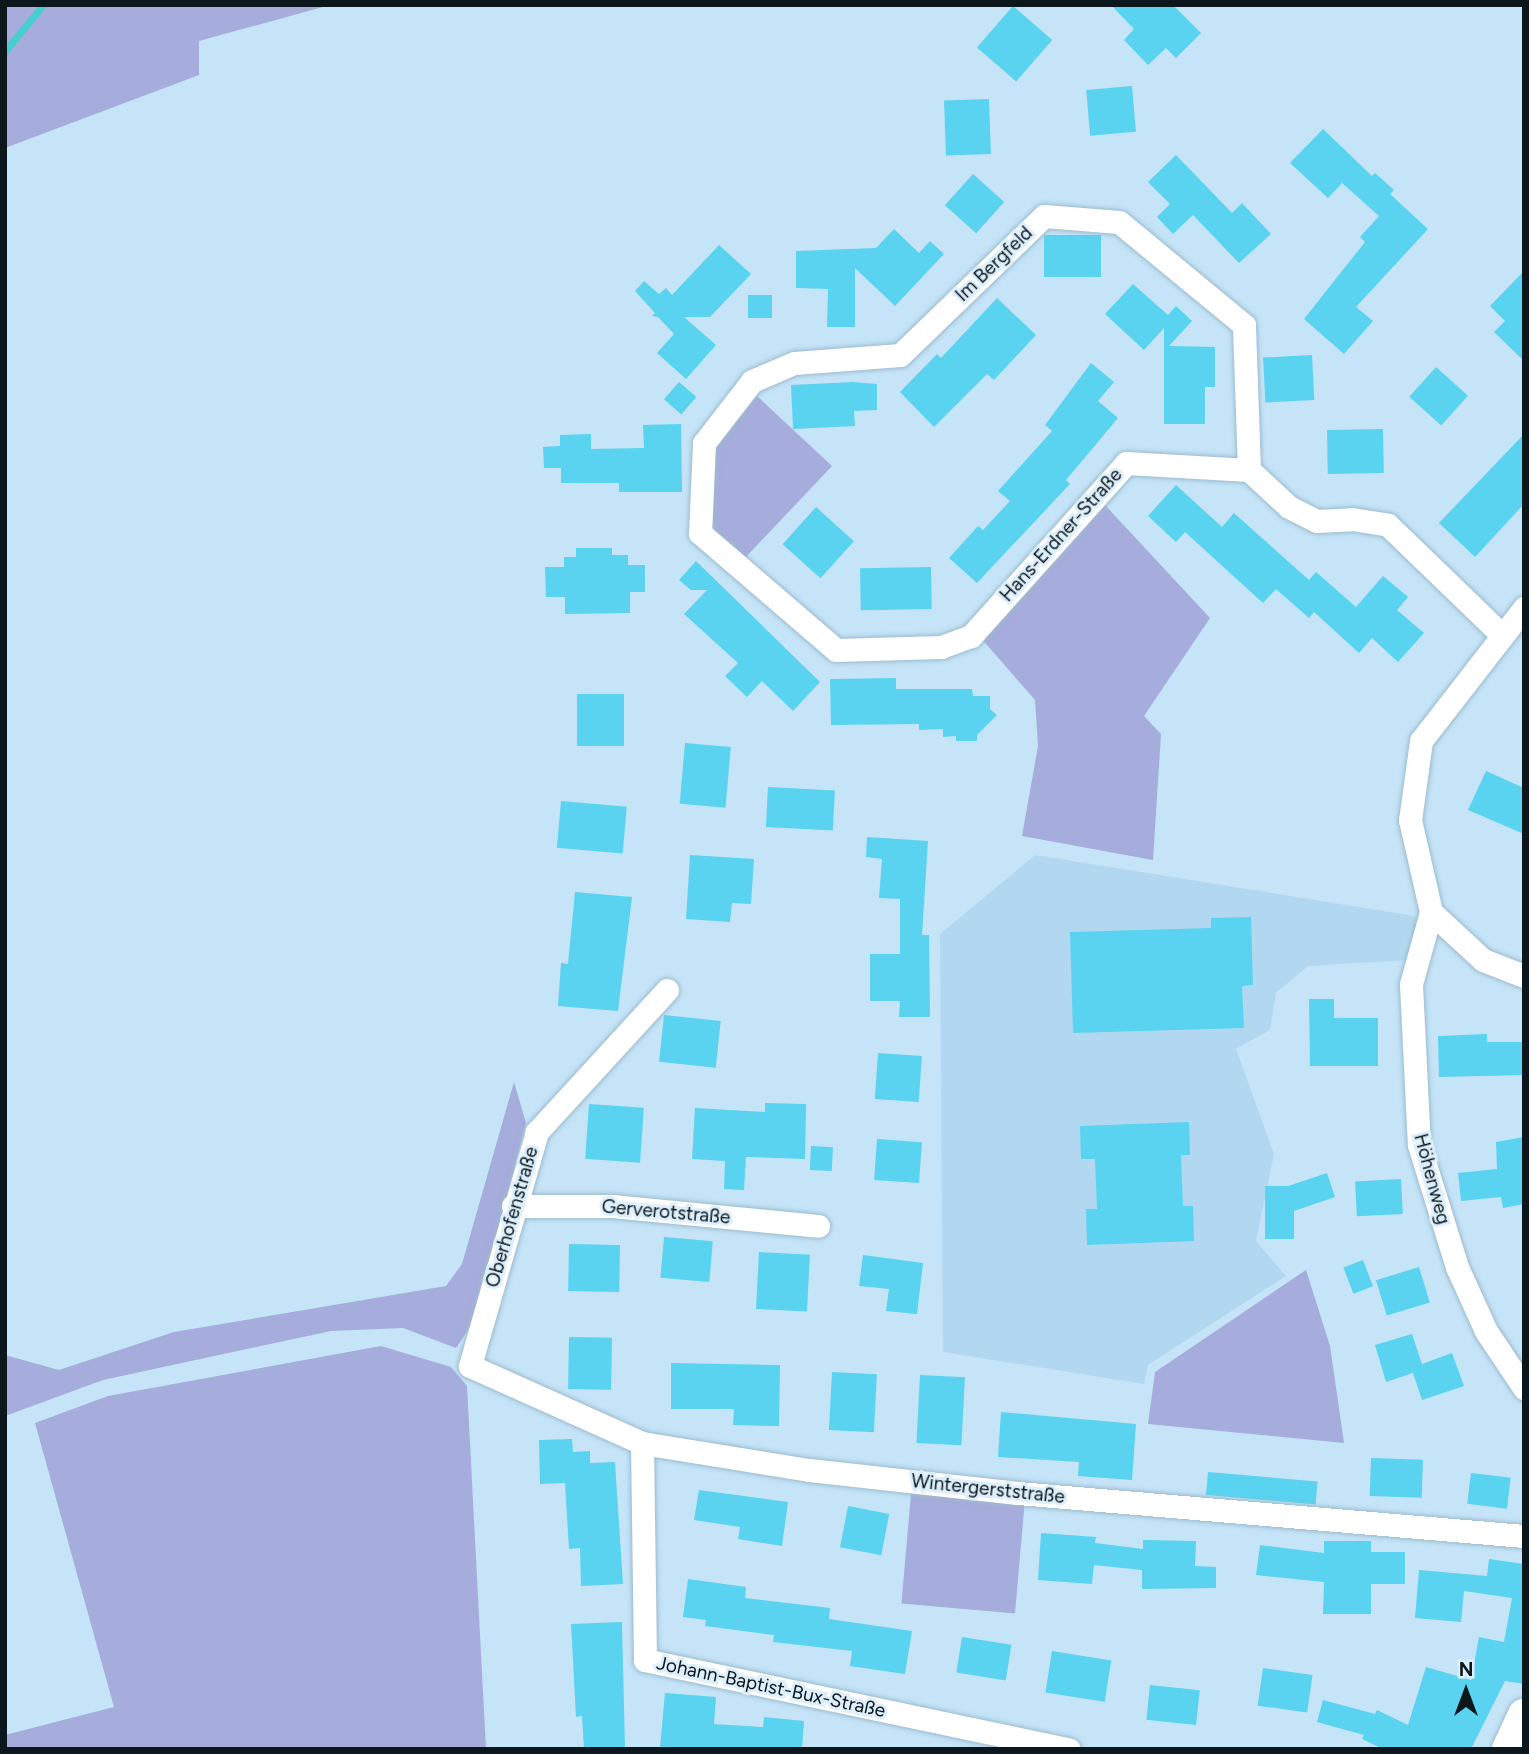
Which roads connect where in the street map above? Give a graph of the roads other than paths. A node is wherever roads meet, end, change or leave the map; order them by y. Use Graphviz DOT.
graph roads {
  1 [pos="1249,470"];
  2 [pos="700,533"];
  3 [pos="1524,608"];
  4 [pos="1502,635"];
  5 [pos="1431,912"];
  6 [pos="1524,976"];
  7 [pos="667,990"];
  8 [pos="513,1206"];
  9 [pos="818,1226"];
  10 [pos="470,1366"];
  11 [pos="1524,1388"];
  12 [pos="642,1443"];
  13 [pos="1524,1536"];
  14 [pos="1524,1715"];
  15 [pos="1069,1749"];
  16 [pos="1508,1749"];
  1 -- 2 [label="street, Hans-Erdner-Straße"];
  1 -- 2 [label="street, Im Bergfeld"];
  1 -- 4 [label="street"];
  3 -- 4 [label="street"];
  4 -- 5 [label="street"];
  5 -- 6 [label="street"];
  5 -- 11 [label="street, Höhenweg"];
  7 -- 8 [label="street, Oberhofenstraße"];
  8 -- 9 [label="street, Gerverotstraße"];
  8 -- 10 [label="street, Oberhofenstraße"];
  10 -- 12 [label="street, Wintergerststraße"];
  12 -- 13 [label="street, Wintergerststraße"];
  12 -- 15 [label="street, Johann-Baptist-Bux-Straße"];
  14 -- 16 [label="street"];
}
